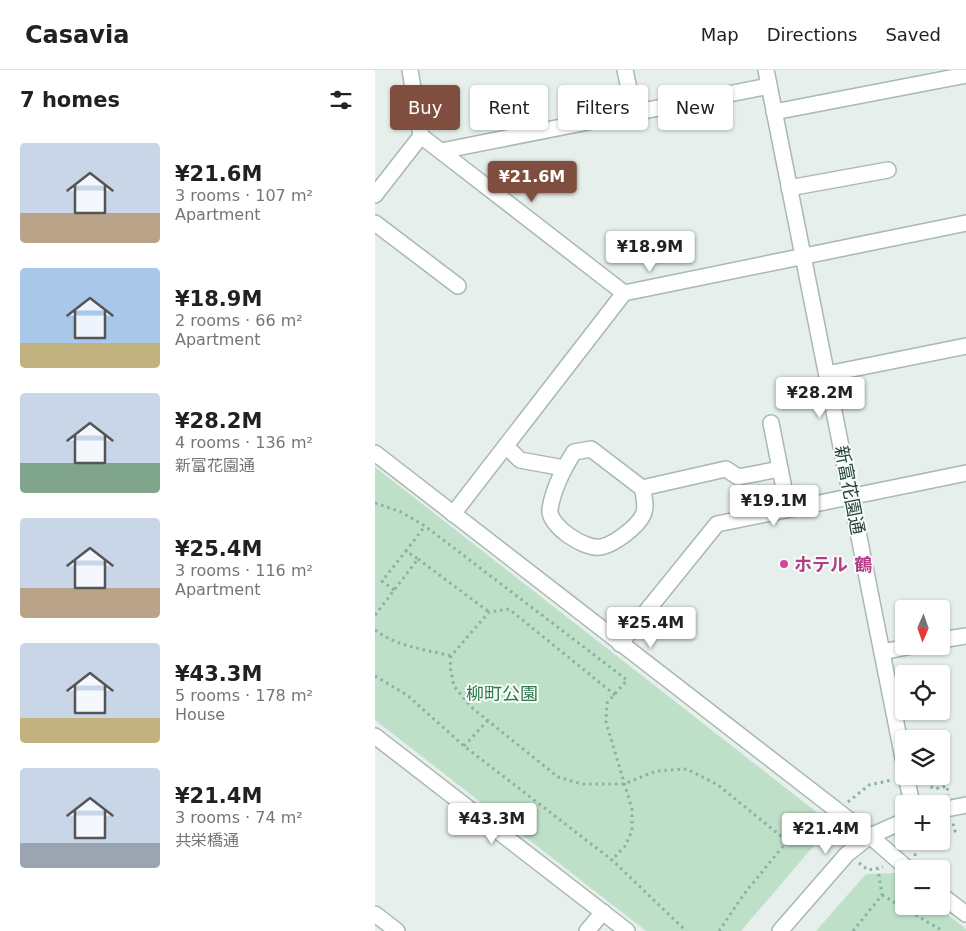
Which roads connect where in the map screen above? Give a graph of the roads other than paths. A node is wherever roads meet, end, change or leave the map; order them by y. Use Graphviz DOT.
graph roads {
  1 [pos="410,70"];
  2 [pos="625,70"];
  3 [pos="766,70"];
  4 [pos="966,75"];
  5 [pos="628,85"];
  6 [pos="769,86"];
  7 [pos="774,112"];
  8 [pos="421,136"];
  9 [pos="441,151"];
  10 [pos="888,170"];
  11 [pos="789,188"];
  12 [pos="375,195"];
  13 [pos="375,222"];
  14 [pos="966,223"];
  15 [pos="803,257"];
  16 [pos="458,286"];
  17 [pos="624,293"];
  18 [pos="966,346"];
  19 [pos="827,374"];
  20 [pos="771,424"];
  21 [pos="506,446"];
  22 [pos="375,453"];
  23 [pos="564,468"];
  24 [pos="780,469"];
  25 [pos="966,473"];
  26 [pos="642,488"];
  27 [pos="851,496"];
  28 [pos="787,509"];
  29 [pos="453,514"];
  30 [pos="966,636"];
  31 [pos="950,639"];
  32 [pos="620,644"];
  33 [pos="895,649"];
  34 [pos="882,652"];
  35 [pos="898,730"];
  36 [pos="375,736"];
  37 [pos="966,805"];
  38 [pos="950,808"];
  39 [pos="895,825"];
  40 [pos="870,836"];
  41 [pos="898,860"];
  42 [pos="950,902"];
  43 [pos="603,912"];
  44 [pos="375,914"];
  45 [pos="966,914"];
  46 [pos="397,931"];
  47 [pos="587,931"];
  48 [pos="627,931"];
  49 [pos="780,931"];
  1 -- 8 [label="street"];
  2 -- 5 [label="street"];
  3 -- 6 [label="street, 新富花園通"];
  4 -- 7 [label="street"];
  6 -- 7 [label="street, 新富花園通"];
  6 -- 9 [label="street"];
  7 -- 11 [label="street, 新富花園通"];
  8 -- 9 [label="street"];
  8 -- 12 [label="street"];
  9 -- 17 [label="street"];
  10 -- 11 [label="street"];
  11 -- 15 [label="street, 新富花園通"];
  13 -- 16 [label="street"];
  14 -- 15 [label="street"];
  15 -- 17 [label="street"];
  15 -- 19 [label="street, 新富花園通"];
  17 -- 21 [label="street"];
  18 -- 19 [label="street"];
  19 -- 27 [label="street, 新富花園通"];
  20 -- 24 [label="street"];
  21 -- 23 [label="street"];
  21 -- 29 [label="street"];
  22 -- 29 [label="street"];
  23 -- 26 [label="street"];
  23 -- 26 [label="street"];
  24 -- 26 [label="street"];
  24 -- 28 [label="street"];
  25 -- 27 [label="street"];
  27 -- 28 [label="street"];
  27 -- 34 [label="street, 新富花園通"];
  28 -- 32 [label="street"];
  29 -- 32 [label="street"];
  30 -- 31 [label="street"];
  32 -- 40 [label="street"];
  33 -- 34 [label="street"];
  34 -- 35 [label="street, 新富花園通"];
  36 -- 43 [label="street"];
  37 -- 38 [label="street"];
  39 -- 40 [label="street"];
  40 -- 41 [label="street"];
  40 -- 49 [label="street"];
  42 -- 45 [label="street"];
  43 -- 47 [label="street"];
  43 -- 48 [label="street"];
  44 -- 46 [label="street"];
}
